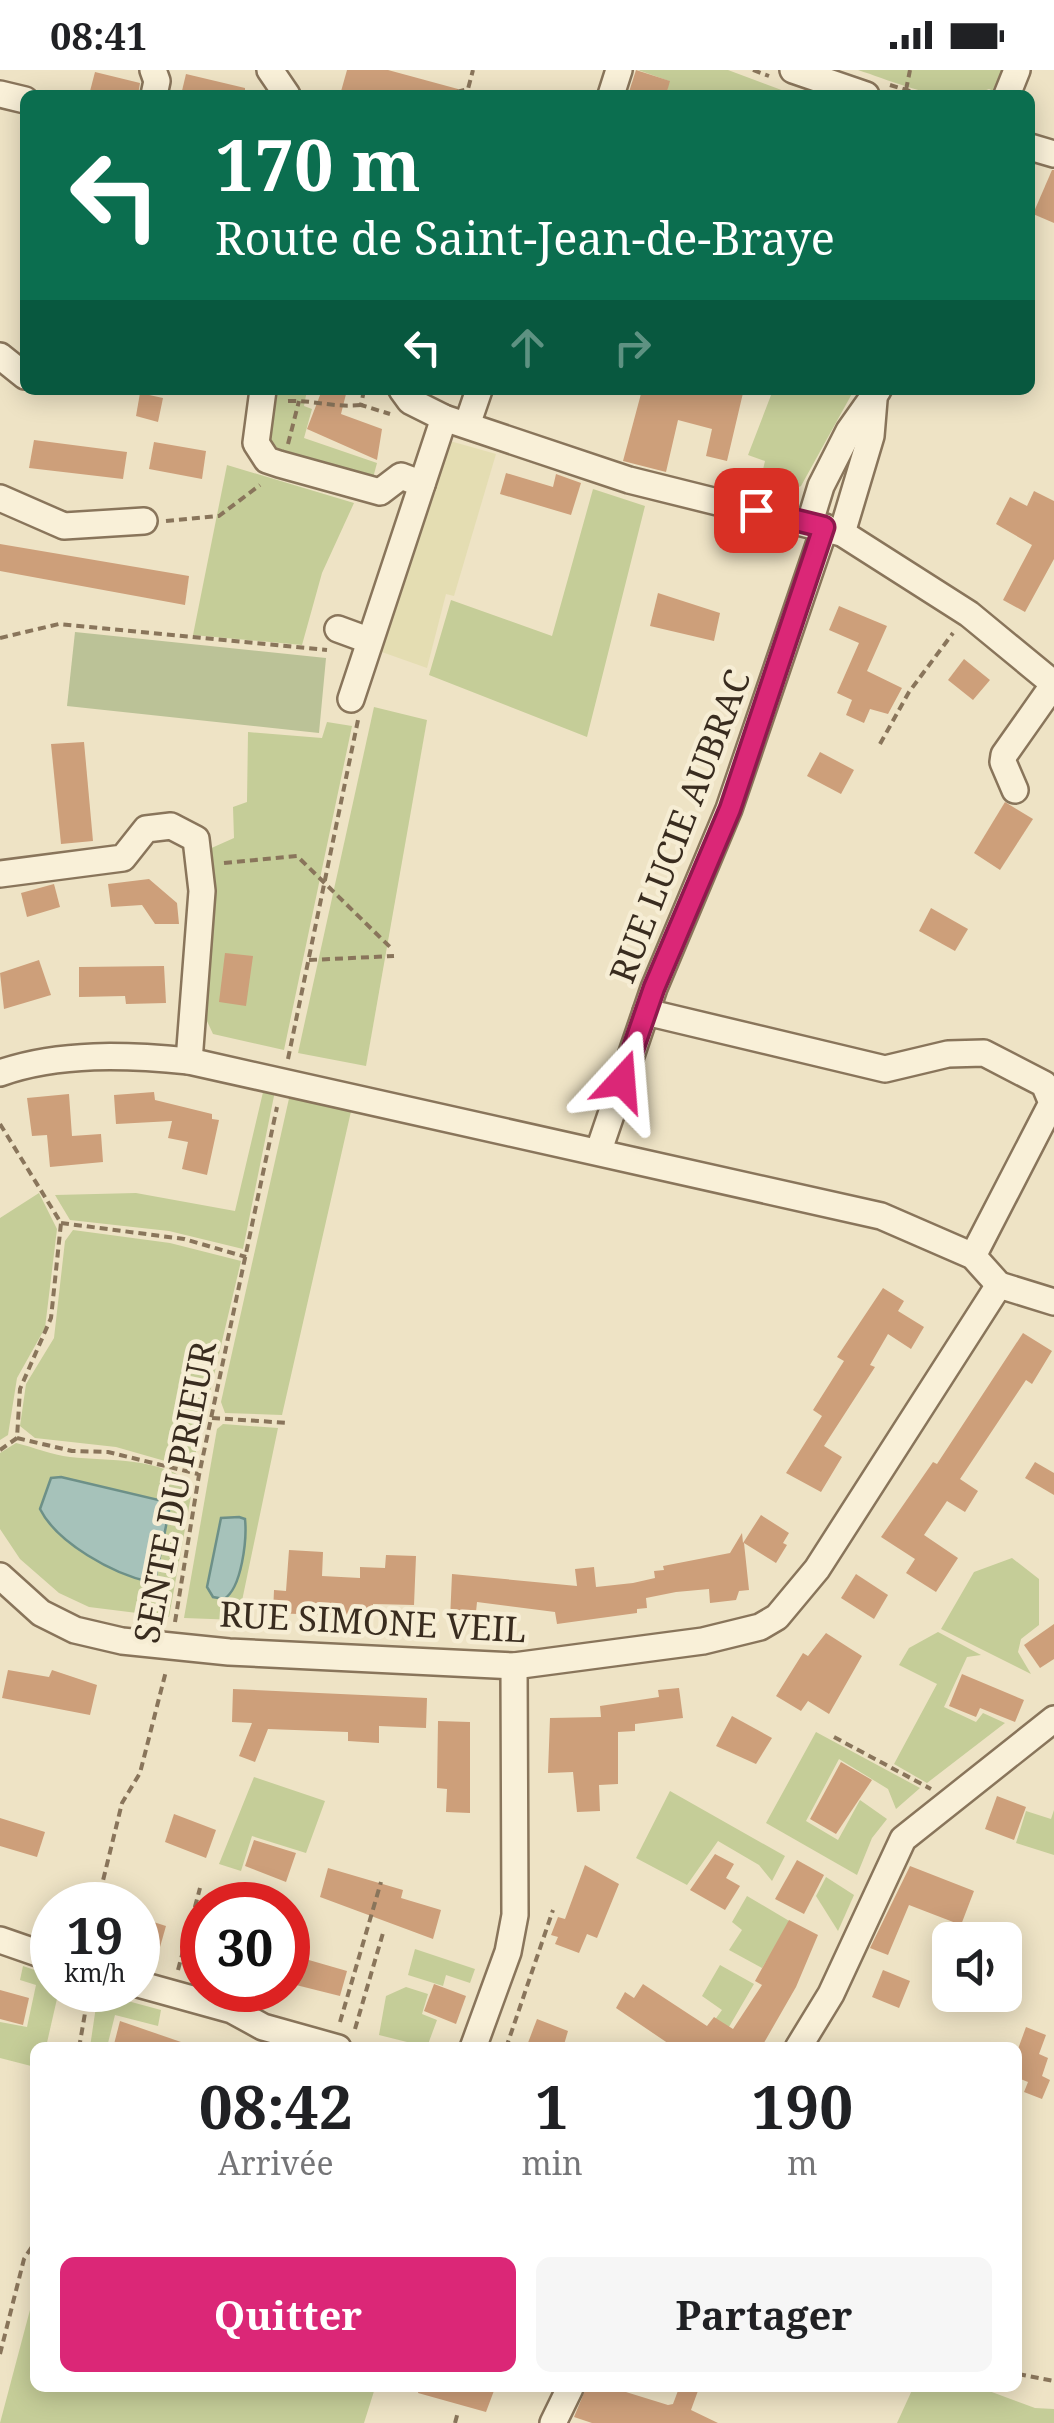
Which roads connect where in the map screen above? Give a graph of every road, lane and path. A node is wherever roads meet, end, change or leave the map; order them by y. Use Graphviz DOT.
graph roads {
  1 [pos="793,70"];
  2 [pos="851,90"];
  3 [pos="0,356"];
  4 [pos="20,372"];
  5 [pos="262,395"];
  6 [pos="363,395"];
  7 [pos="406,395"];
  8 [pos="476,395"];
  9 [pos="876,395"];
  10 [pos="361,405"];
  11 [pos="404,418"];
  12 [pos="455,422"];
  13 [pos="278,464"];
  14 [pos="422,484"];
  15 [pos="0,498"];
  16 [pos="144,522"];
  17 [pos="825,527"];
  18 [pos="969,614"];
  19 [pos="0,638"];
  20 [pos="335,640"];
  21 [pos="368,640"];
  22 [pos="1052,680"];
  23 [pos="351,699"];
  24 [pos="880,744"];
  25 [pos="1015,790"];
  26 [pos="199,866"];
  27 [pos="0,874"];
  28 [pos="325,882"];
  29 [pos="390,947"];
  30 [pos="394,956"];
  31 [pos="309,960"];
  32 [pos="646,1012"];
  33 [pos="189,1061"];
  34 [pos="0,1073"];
  35 [pos="282,1082"];
  36 [pos="0,1124"];
  37 [pos="599,1150"];
  38 [pos="61,1223"];
  39 [pos="973,1256"];
  40 [pos="246,1257"];
  41 [pos="1000,1285"];
  42 [pos="1054,1302"];
  43 [pos="212,1418"];
  44 [pos="290,1423"];
  45 [pos="16,1438"];
  46 [pos="0,1450"];
  47 [pos="199,1475"];
  48 [pos="0,1576"];
  49 [pos="171,1645"];
  50 [pos="514,1666"];
  51 [pos="1054,1718"];
  52 [pos="834,1737"];
  53 [pos="946,1802"];
  54 [pos="103,1882"];
  55 [pos="381,1882"];
  56 [pos="554,1910"];
  57 [pos="383,1934"];
  58 [pos="0,1940"];
  59 [pos="30,1950"];
  60 [pos="180,1985"];
  61 [pos="160,1990"];
  62 [pos="180,1990"];
  63 [pos="178,1995"];
  64 [pos="86,2012"];
  65 [pos="342,2041"];
  66 [pos="80,2042"];
  67 [pos="475,2042"];
  68 [pos="508,2042"];
  69 [pos="802,2042"];
  70 [pos="30,2250"];
  71 [pos="0,2354"];
  72 [pos="1022,2375"];
  73 [pos="1054,2380"];
  74 [pos="568,2392"];
  75 [pos="458,2412"];
  76 [pos="455,2423"];
  77 [pos="553,2423"];
  1 -- 2 [label="street"];
  3 -- 4 [label="street"];
  5 -- 13 [label="street"];
  6 -- 10 [label="path"];
  7 -- 12 [label="street"];
  8 -- 12 [label="street"];
  9 -- 17 [label="street"];
  9 -- 17 [label="street"];
  10 -- 11 [label="path"];
  10 -- 13 [label="path"];
  12 -- 14 [label="street"];
  12 -- 17 [label="street"];
  13 -- 14 [label="street"];
  13 -- 16 [label="path"];
  14 -- 21 [label="street"];
  15 -- 16 [label="street"];
  17 -- 18 [label="street"];
  17 -- 32 [label="street, RUE LUCIE AUBRAC"];
  18 -- 22 [label="street"];
  18 -- 24 [label="path"];
  19 -- 20 [label="path"];
  20 -- 21 [label="street"];
  21 -- 23 [label="street"];
  22 -- 25 [label="street"];
  23 -- 28 [label="path, SENTE DU PRIEUR"];
  26 -- 27 [label="street"];
  26 -- 28 [label="path"];
  26 -- 33 [label="street"];
  28 -- 29 [label="path"];
  28 -- 31 [label="path, SENTE DU PRIEUR"];
  30 -- 31 [label="path"];
  31 -- 35 [label="path, SENTE DU PRIEUR"];
  32 -- 37 [label="street, RUE LUCIE AUBRAC"];
  32 -- 39 [label="street"];
  33 -- 34 [label="street"];
  33 -- 35 [label="street"];
  35 -- 37 [label="street"];
  35 -- 40 [label="path, SENTE DU PRIEUR"];
  36 -- 38 [label="path"];
  37 -- 39 [label="street"];
  38 -- 40 [label="path"];
  38 -- 45 [label="path"];
  39 -- 41 [label="street"];
  40 -- 43 [label="path, SENTE DU PRIEUR"];
  41 -- 42 [label="street"];
  41 -- 50 [label="street, RUE SIMONE VEIL"];
  43 -- 44 [label="path"];
  43 -- 47 [label="path, SENTE DU PRIEUR"];
  45 -- 46 [label="path"];
  45 -- 47 [label="path"];
  47 -- 49 [label="path, SENTE DU PRIEUR"];
  48 -- 49 [label="street, RUE SIMONE VEIL"];
  49 -- 50 [label="street, RUE SIMONE VEIL"];
  49 -- 54 [label="path, SENTE DU PRIEUR"];
  50 -- 67 [label="street"];
  51 -- 53 [label="street"];
  52 -- 53 [label="path"];
  53 -- 69 [label="street"];
  55 -- 65 [label="path"];
  56 -- 68 [label="path"];
  57 -- 65 [label="path"];
  58 -- 59 [label="street"];
  60 -- 63 [label="path"];
  61 -- 63 [label="street"];
  62 -- 63 [label="path"];
  63 -- 65 [label="street"];
  64 -- 66 [label="path"];
  70 -- 71 [label="path"];
  72 -- 73 [label="path"];
  74 -- 77 [label="street"];
  75 -- 76 [label="path"];
}
